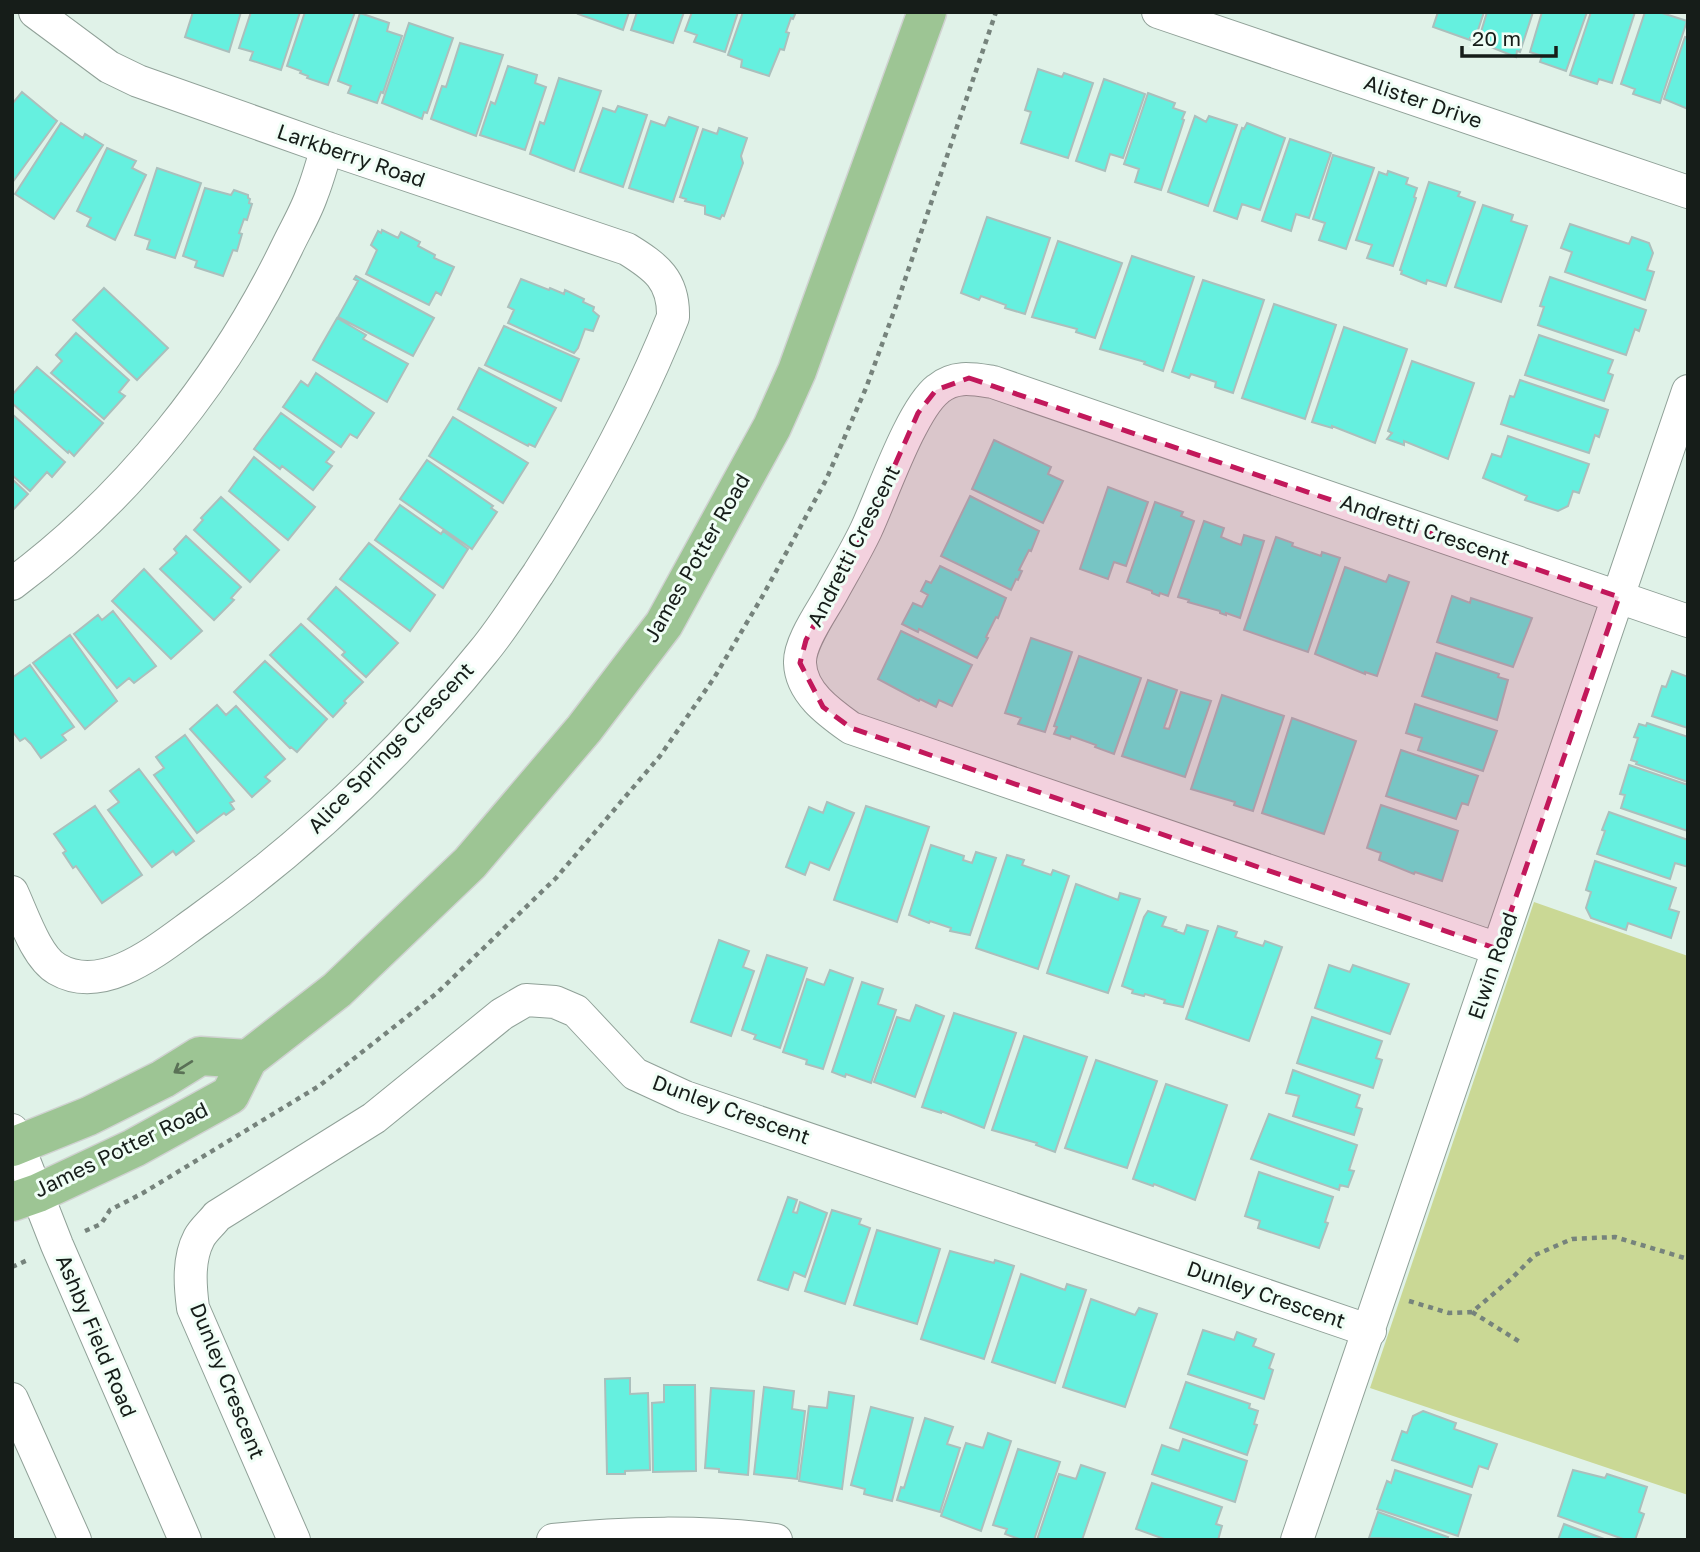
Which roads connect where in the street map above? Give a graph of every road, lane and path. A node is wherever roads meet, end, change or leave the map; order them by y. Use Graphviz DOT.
graph roads {
  1 [pos="35,12"];
  2 [pos="927,12"];
  3 [pos="1158,12"];
  4 [pos="327,148"];
  5 [pos="1688,192"];
  6 [pos="669,288"];
  7 [pos="1688,391"];
  8 [pos="12,584"];
  9 [pos="1619,597"];
  10 [pos="1688,621"];
  11 [pos="12,892"];
  12 [pos="1498,949"];
  13 [pos="248,1059"];
  14 [pos="14,1141"];
  15 [pos="25,1198"];
  16 [pos="1688,1259"];
  17 [pos="1409,1300"];
  18 [pos="1472,1312"];
  19 [pos="1370,1331"];
  20 [pos="1520,1342"];
  21 [pos="12,1399"];
  22 [pos="75,1540"];
  23 [pos="185,1540"];
  24 [pos="294,1540"];
  25 [pos="553,1540"];
  26 [pos="776,1540"];
  27 [pos="1297,1540"];
  1 -- 4 [label="street, Larkberry Road"];
  2 -- 13 [label="main road, James Potter Road"];
  3 -- 5 [label="street, Alister Drive"];
  4 -- 6 [label="street, Larkberry Road"];
  4 -- 8 [label="street"];
  6 -- 11 [label="street, Alice Springs Crescent"];
  7 -- 9 [label="street, Elwin Road"];
  9 -- 10 [label="street, Andretti Crescent"];
  9 -- 12 [label="street, Elwin Road"];
  9 -- 12 [label="street, Andretti Crescent"];
  12 -- 19 [label="street, Elwin Road"];
  13 -- 14 [label="main road, one-way"];
  13 -- 15 [label="main road, James Potter Road"];
  14 -- 15 [label="street, Ashby Field Road"];
  15 -- 23 [label="street, Ashby Field Road"];
  16 -- 18 [label="path"];
  17 -- 18 [label="path"];
  18 -- 20 [label="path"];
  19 -- 24 [label="street, Dunley Crescent"];
  19 -- 27 [label="street, Elwin Road"];
  21 -- 22 [label="street"];
  25 -- 26 [label="street"];
}
